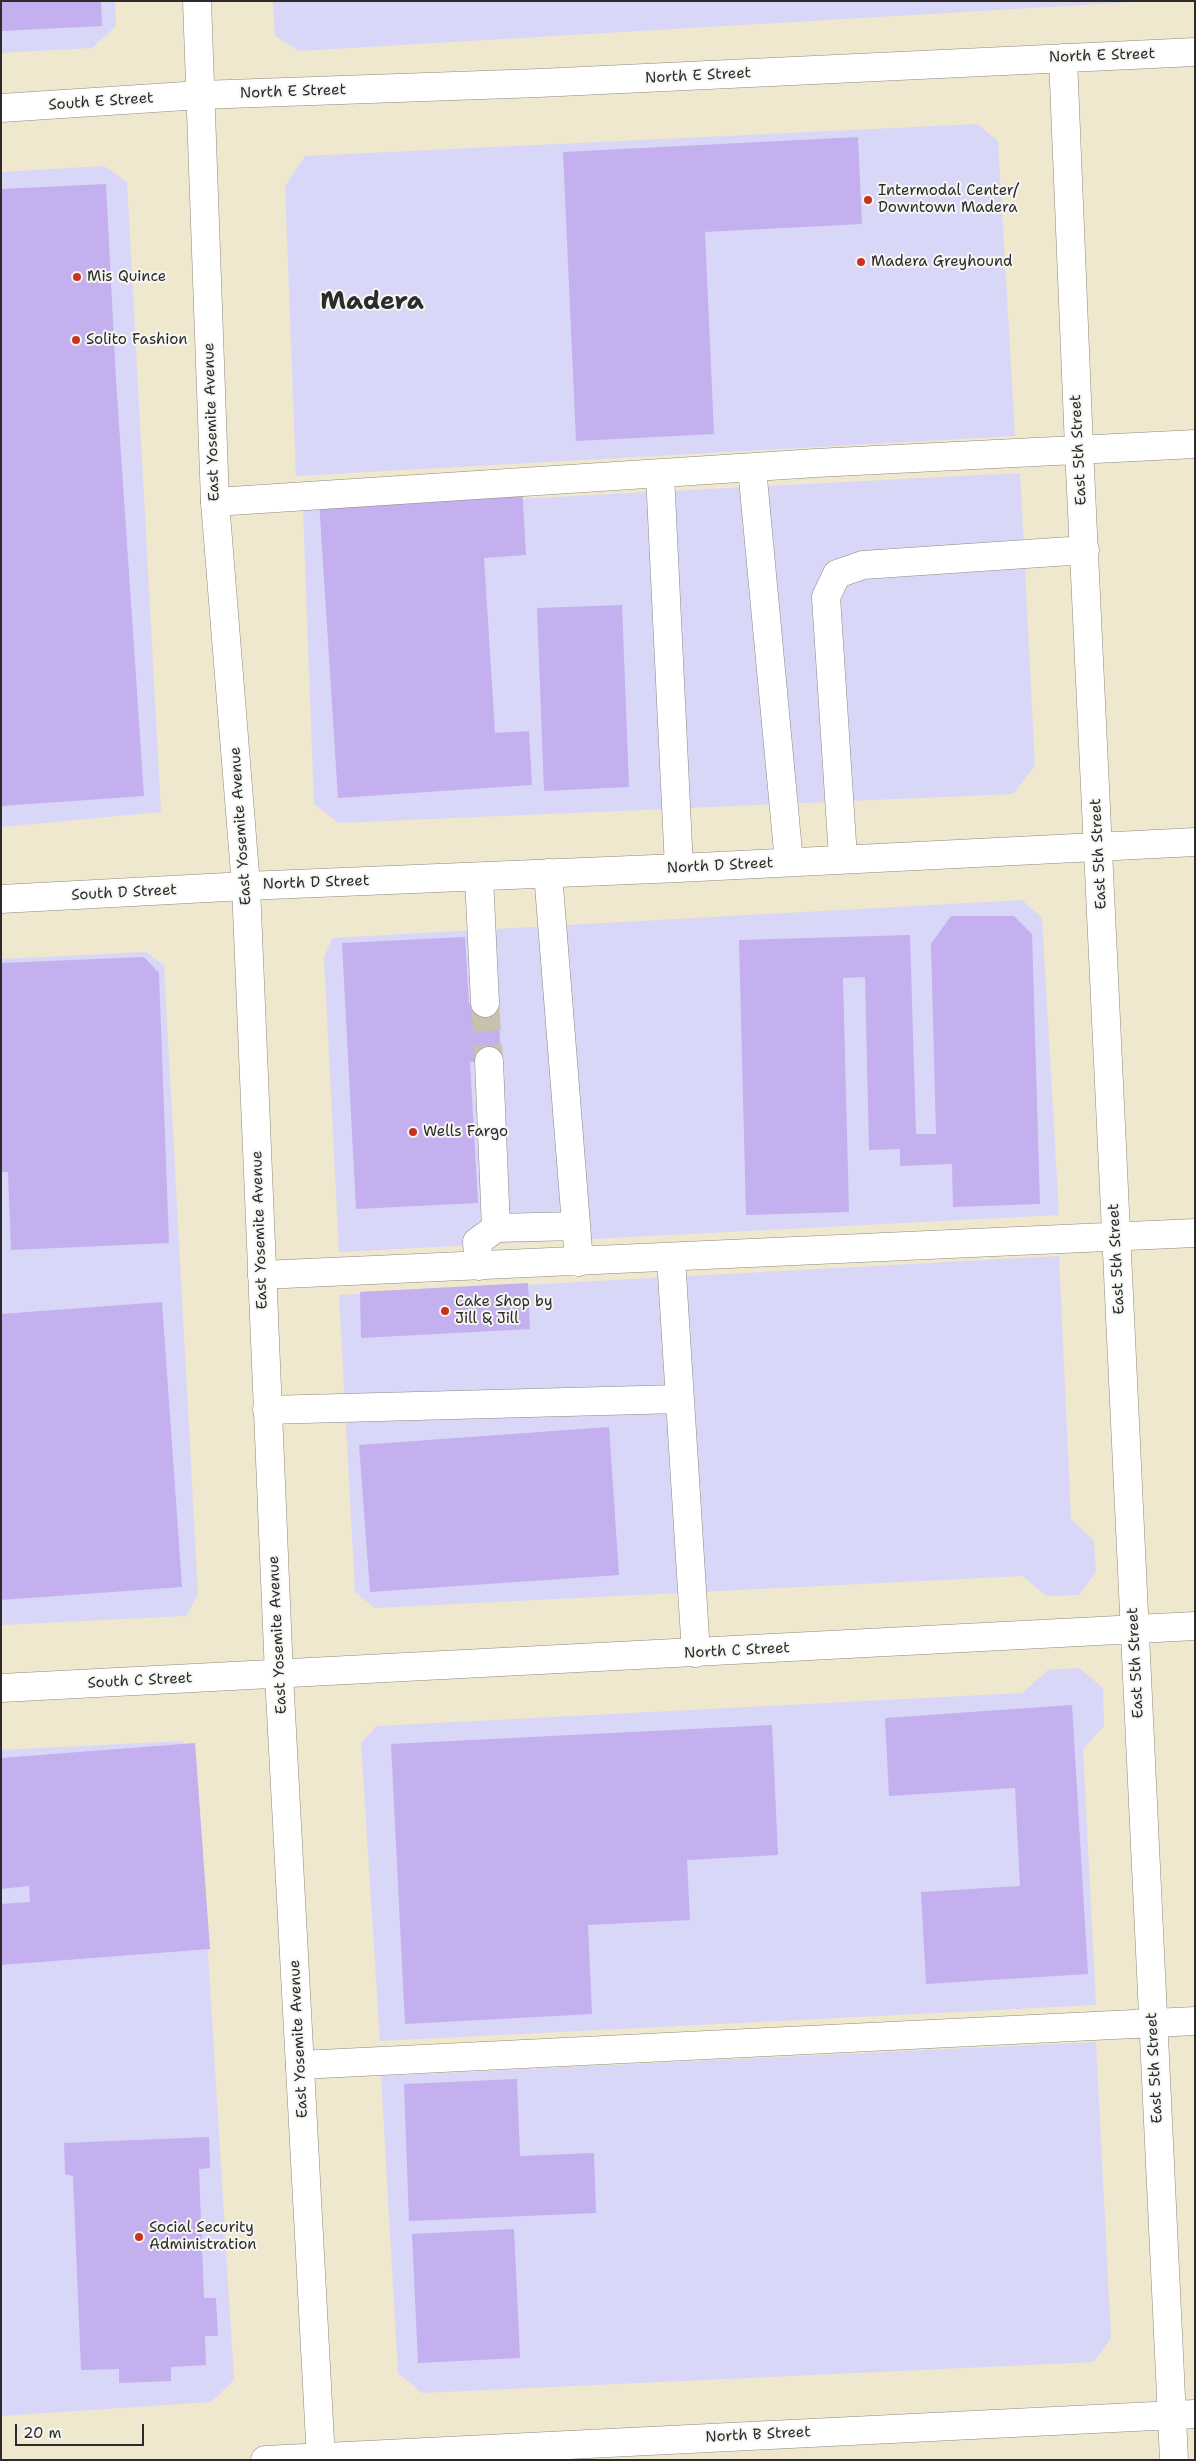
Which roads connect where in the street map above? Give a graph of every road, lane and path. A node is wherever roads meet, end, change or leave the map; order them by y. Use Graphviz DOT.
graph roads {
  1 [pos="197,1"];
  2 [pos="1195,52"];
  3 [pos="1062,58"];
  4 [pos="201,95"];
  5 [pos="1,108"];
  6 [pos="1195,444"];
  7 [pos="1078,448"];
  8 [pos="752,468"];
  9 [pos="660,474"];
  10 [pos="215,502"];
  11 [pos="1085,550"];
  12 [pos="1195,842"];
  13 [pos="1099,846"];
  14 [pos="842,858"];
  15 [pos="789,862"];
  16 [pos="679,868"];
  17 [pos="548,874"];
  18 [pos="479,877"];
  19 [pos="246,886"];
  20 [pos="1,900"];
  21 [pos="482,998"];
  22 [pos="486,1068"];
  23 [pos="576,1226"];
  24 [pos="496,1228"];
  25 [pos="1195,1233"];
  26 [pos="1116,1236"];
  27 [pos="671,1258"];
  28 [pos="579,1262"];
  29 [pos="478,1266"];
  30 [pos="262,1275"];
  31 [pos="679,1399"];
  32 [pos="267,1410"];
  33 [pos="1195,1626"];
  34 [pos="1134,1629"];
  35 [pos="696,1653"];
  36 [pos="279,1675"];
  37 [pos="1,1688"];
  38 [pos="1195,2021"];
  39 [pos="1153,2023"];
  40 [pos="300,2065"];
  41 [pos="1183,2414"];
  42 [pos="321,2458"];
  43 [pos="265,2460"];
  44 [pos="1174,2460"];
  1 -- 4 [label="street, East Yosemite Avenue"];
  2 -- 3 [label="street, North E Street"];
  3 -- 4 [label="street, North E Street"];
  3 -- 7 [label="street, East 5th Street"];
  4 -- 5 [label="street, South E Street"];
  4 -- 10 [label="street, East Yosemite Avenue"];
  6 -- 7 [label="street"];
  7 -- 8 [label="street"];
  7 -- 11 [label="street, East 5th Street"];
  8 -- 9 [label="street"];
  8 -- 15 [label="street"];
  9 -- 10 [label="street"];
  9 -- 16 [label="street"];
  10 -- 19 [label="street, East Yosemite Avenue"];
  11 -- 13 [label="street, East 5th Street"];
  11 -- 14 [label="street"];
  12 -- 13 [label="street, North D Street"];
  13 -- 14 [label="street, North D Street"];
  13 -- 26 [label="street, East 5th Street"];
  14 -- 15 [label="street, North D Street"];
  15 -- 16 [label="street, North D Street"];
  16 -- 17 [label="street, North D Street"];
  17 -- 18 [label="street, North D Street"];
  17 -- 23 [label="street"];
  18 -- 19 [label="street, North D Street"];
  18 -- 21 [label="street"];
  19 -- 20 [label="street, South D Street"];
  19 -- 30 [label="street, East Yosemite Avenue"];
  22 -- 24 [label="street"];
  23 -- 24 [label="street"];
  23 -- 28 [label="street"];
  24 -- 29 [label="street"];
  25 -- 26 [label="street"];
  26 -- 27 [label="street"];
  26 -- 34 [label="street, East 5th Street"];
  27 -- 28 [label="street"];
  27 -- 31 [label="street"];
  28 -- 29 [label="street"];
  29 -- 30 [label="street"];
  30 -- 32 [label="street, East Yosemite Avenue"];
  31 -- 32 [label="street"];
  31 -- 35 [label="street"];
  32 -- 36 [label="street, East Yosemite Avenue"];
  33 -- 34 [label="street, North C Street"];
  34 -- 35 [label="street, North C Street"];
  34 -- 39 [label="street, East 5th Street"];
  35 -- 36 [label="street, North C Street"];
  36 -- 37 [label="street, South C Street"];
  36 -- 40 [label="street, East Yosemite Avenue"];
  38 -- 39 [label="street"];
  39 -- 40 [label="street"];
  39 -- 41 [label="street, East 5th Street"];
  40 -- 42 [label="street, East Yosemite Avenue"];
  41 -- 42 [label="street, North B Street"];
  41 -- 44 [label="street, East 5th Street"];
  42 -- 43 [label="street, North B Street"];
}
